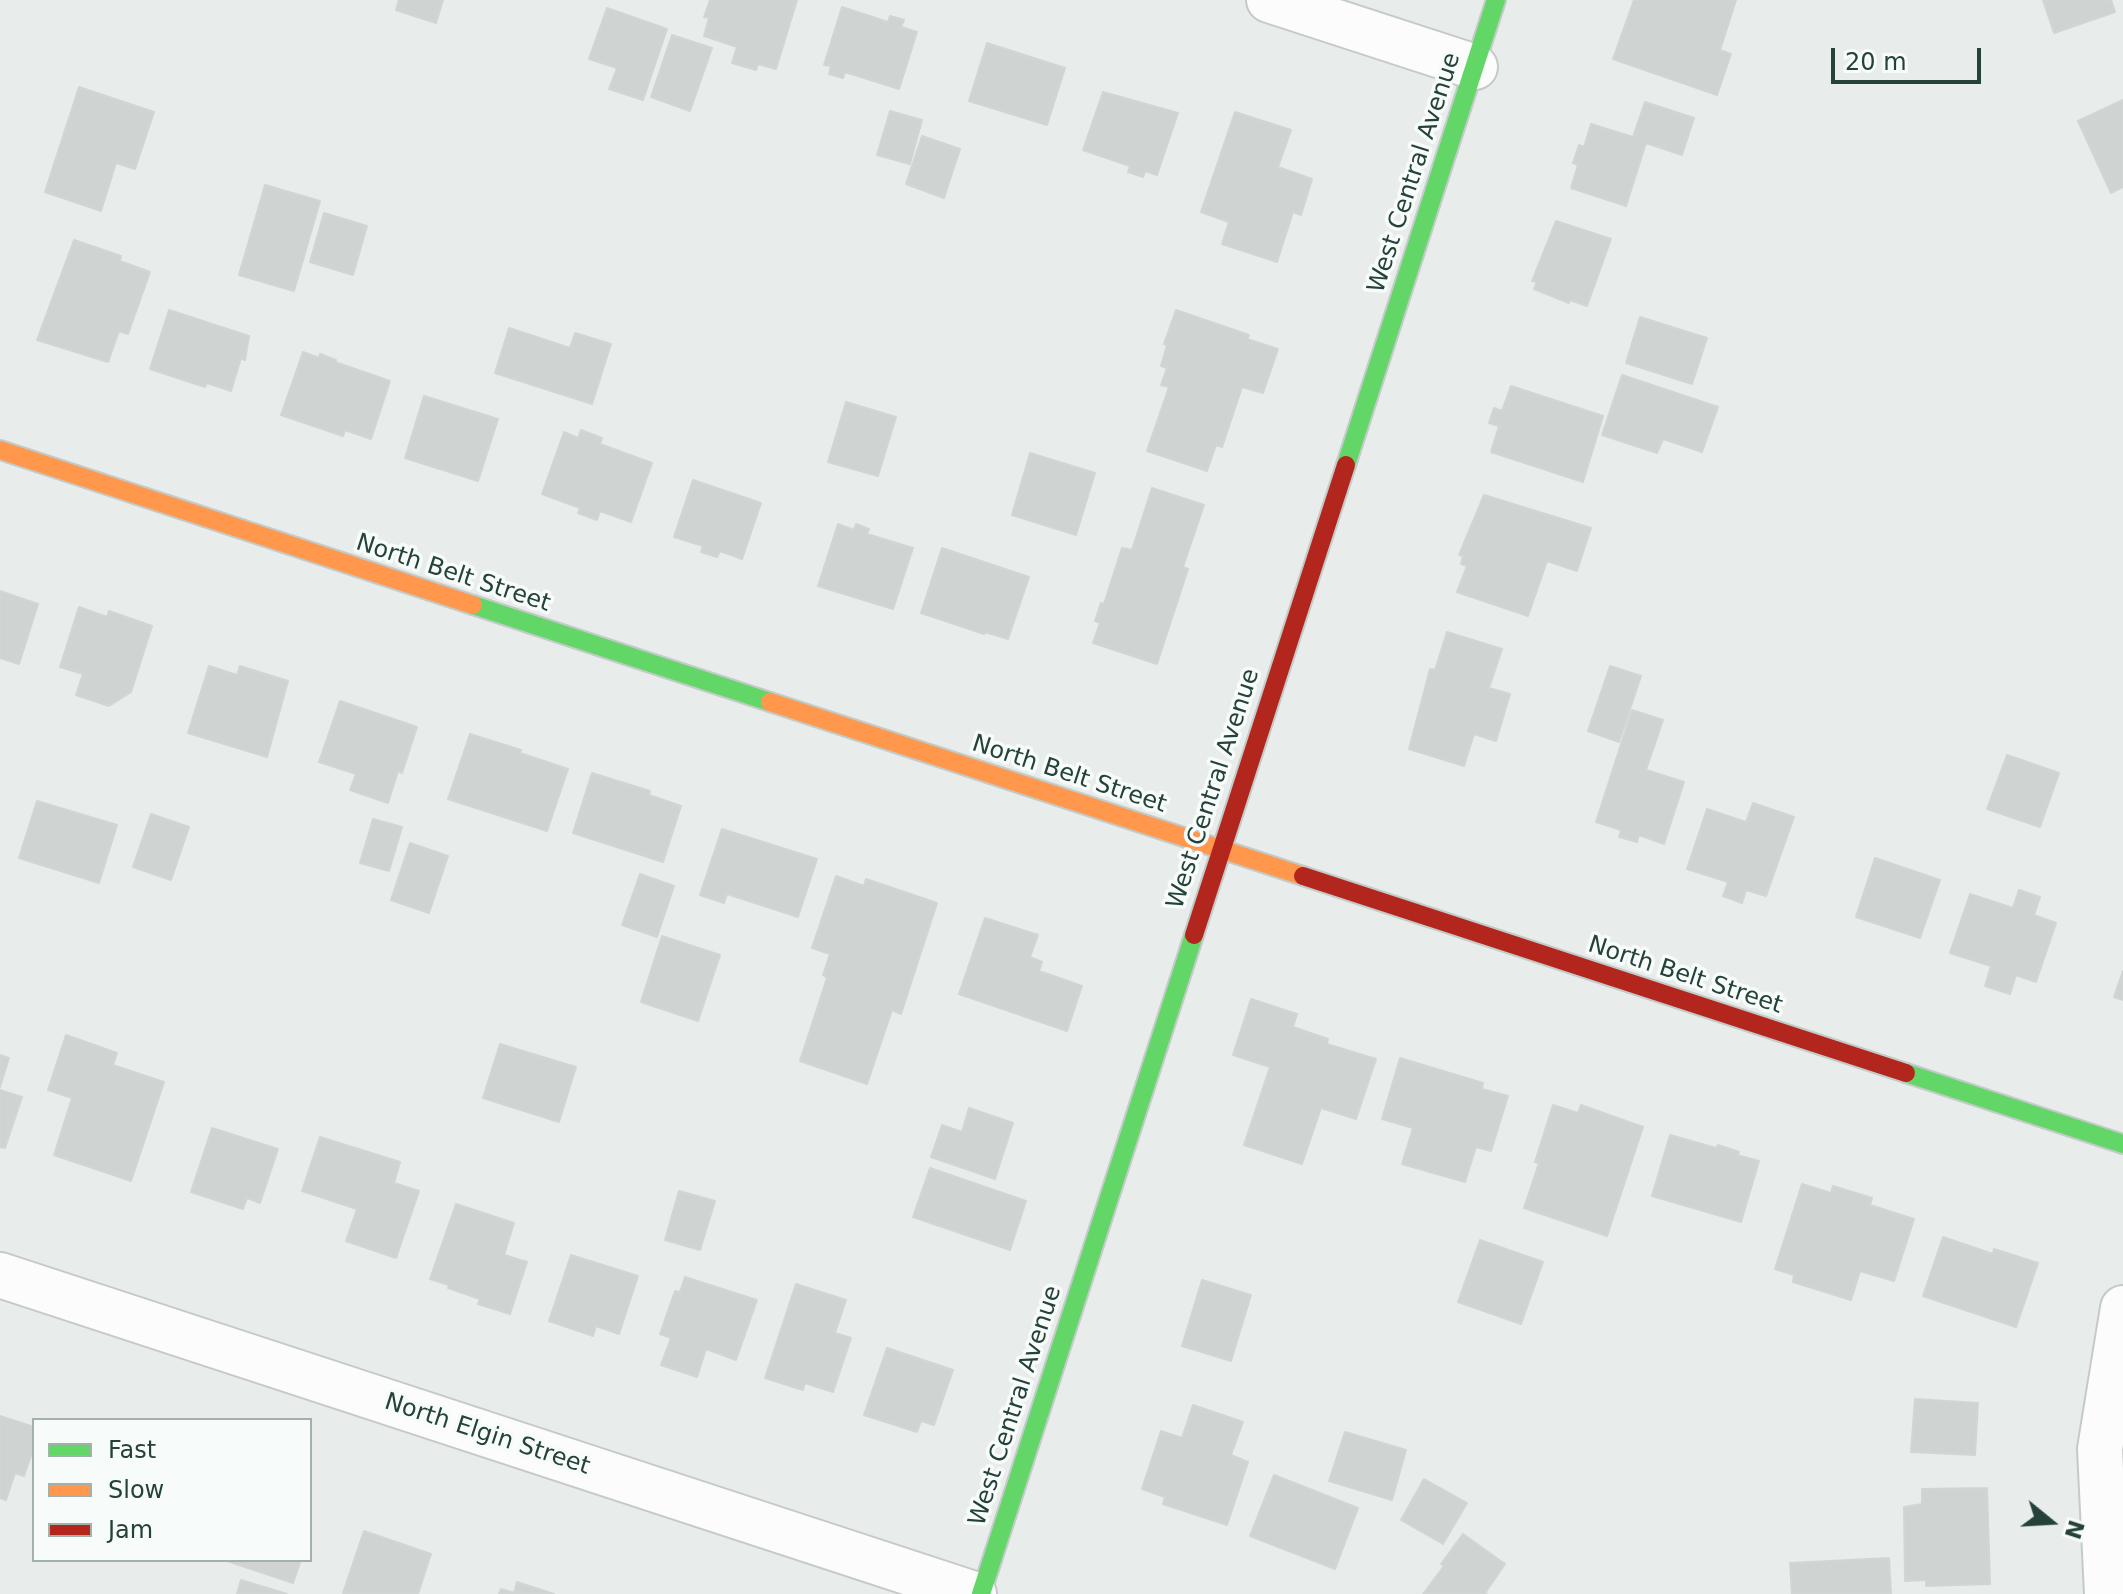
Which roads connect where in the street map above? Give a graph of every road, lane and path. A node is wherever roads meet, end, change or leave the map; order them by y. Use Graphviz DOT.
graph roads {
  1 [pos="1269,0"];
  2 [pos="1496,0"];
  3 [pos="1475,67"];
  4 [pos="0,450"];
  5 [pos="1219,849"];
  6 [pos="2123,1144"];
  7 [pos="0,1275"];
  8 [pos="2123,1308"];
  9 [pos="974,1594"];
  10 [pos="981,1594"];
  11 [pos="2107,1594"];
  1 -- 3 [label="street"];
  2 -- 3 [label="street, West Central Avenue"];
  3 -- 5 [label="street, West Central Avenue"];
  4 -- 5 [label="street, North Belt Street"];
  5 -- 6 [label="street, North Belt Street"];
  5 -- 10 [label="street, West Central Avenue"];
  7 -- 9 [label="street, North Elgin Street"];
  8 -- 11 [label="street"];
}
